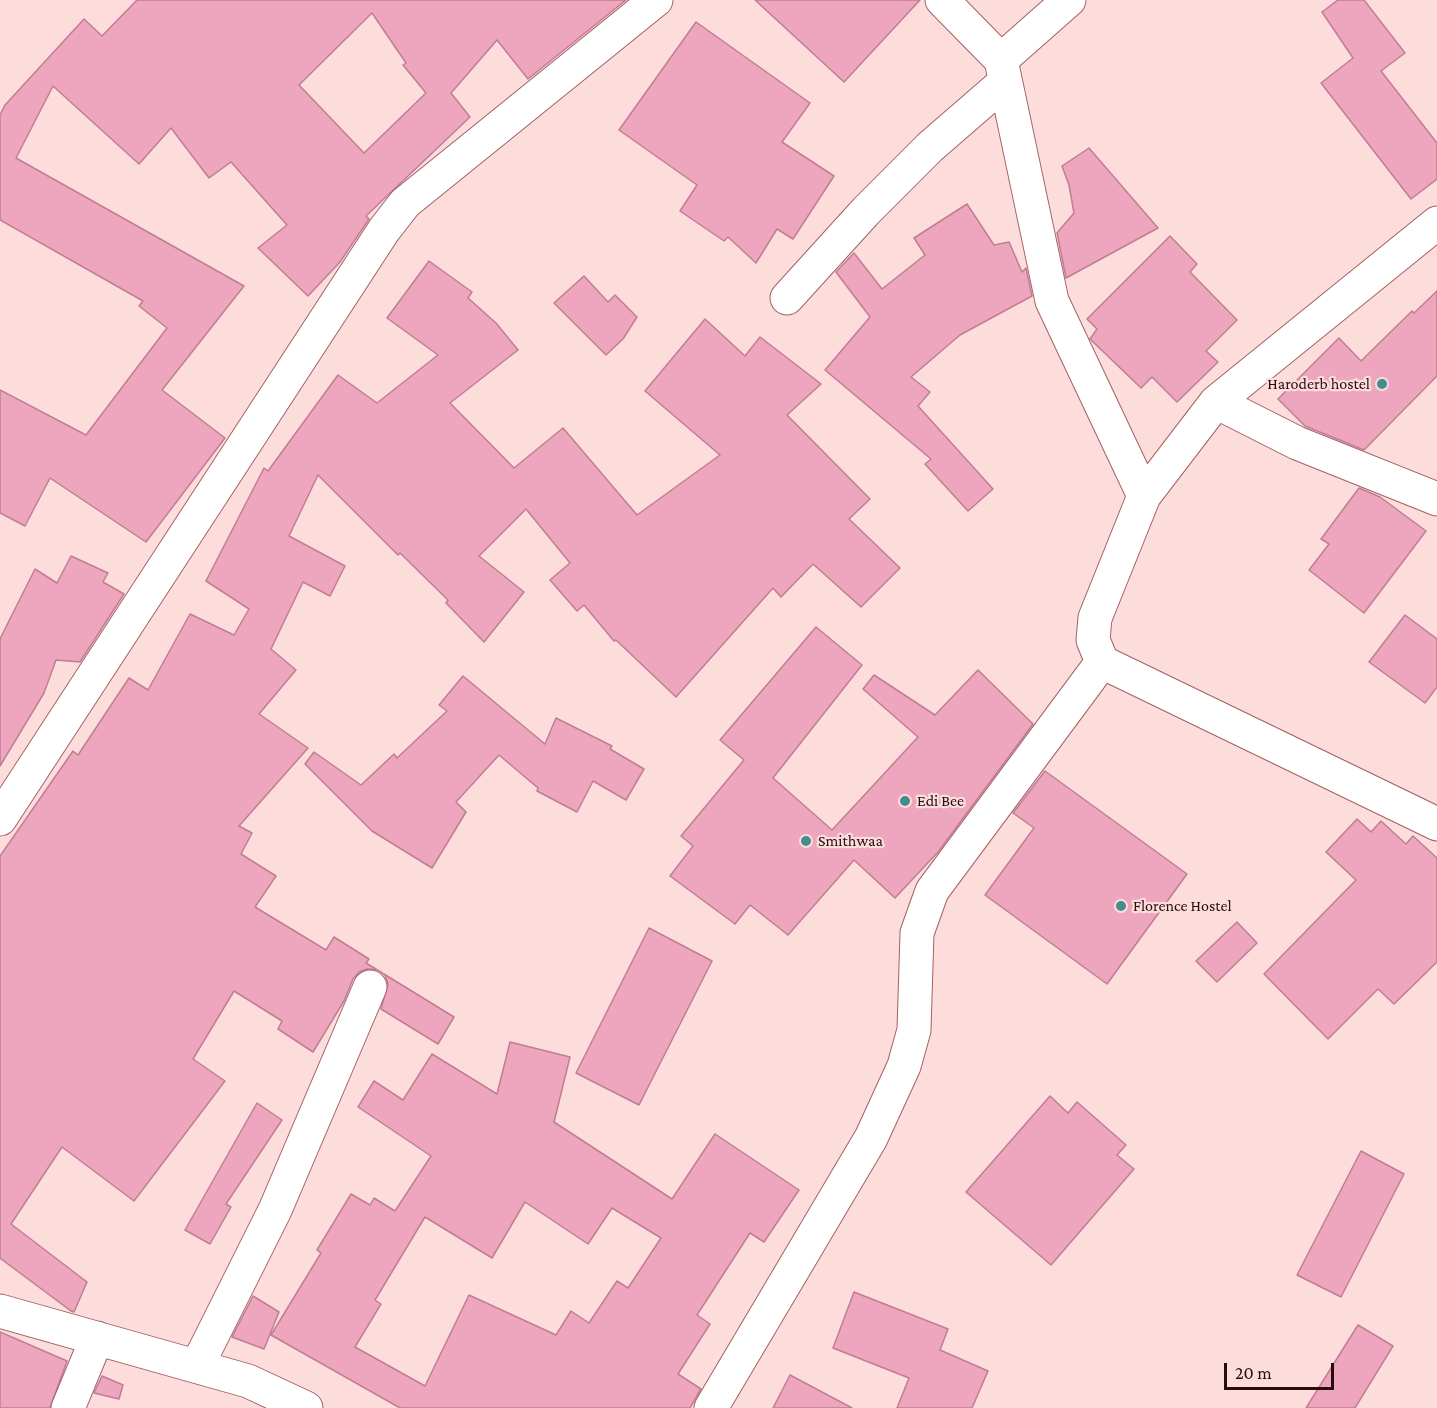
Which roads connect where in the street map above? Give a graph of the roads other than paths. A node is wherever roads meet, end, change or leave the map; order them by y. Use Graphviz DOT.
graph roads {
  1 [pos="656,0"];
  2 [pos="942,0"];
  3 [pos="1069,0"];
  4 [pos="1003,71"];
  5 [pos="1437,223"];
  6 [pos="787,298"];
  7 [pos="1216,402"];
  8 [pos="1144,496"];
  9 [pos="1437,500"];
  10 [pos="1102,662"];
  11 [pos="0,819"];
  12 [pos="1437,824"];
  13 [pos="370,987"];
  14 [pos="0,1311"];
  15 [pos="97,1338"];
  16 [pos="197,1366"];
  17 [pos="68,1408"];
  18 [pos="306,1408"];
  19 [pos="711,1408"];
  1 -- 11 [label="street"];
  2 -- 4 [label="street"];
  3 -- 4 [label="street"];
  4 -- 6 [label="street"];
  4 -- 8 [label="street"];
  5 -- 7 [label="street"];
  7 -- 8 [label="street"];
  7 -- 9 [label="street"];
  8 -- 10 [label="street"];
  10 -- 12 [label="street"];
  10 -- 19 [label="street"];
  13 -- 16 [label="street"];
  14 -- 15 [label="street"];
  15 -- 16 [label="street"];
  15 -- 17 [label="street"];
  16 -- 18 [label="street"];
}
